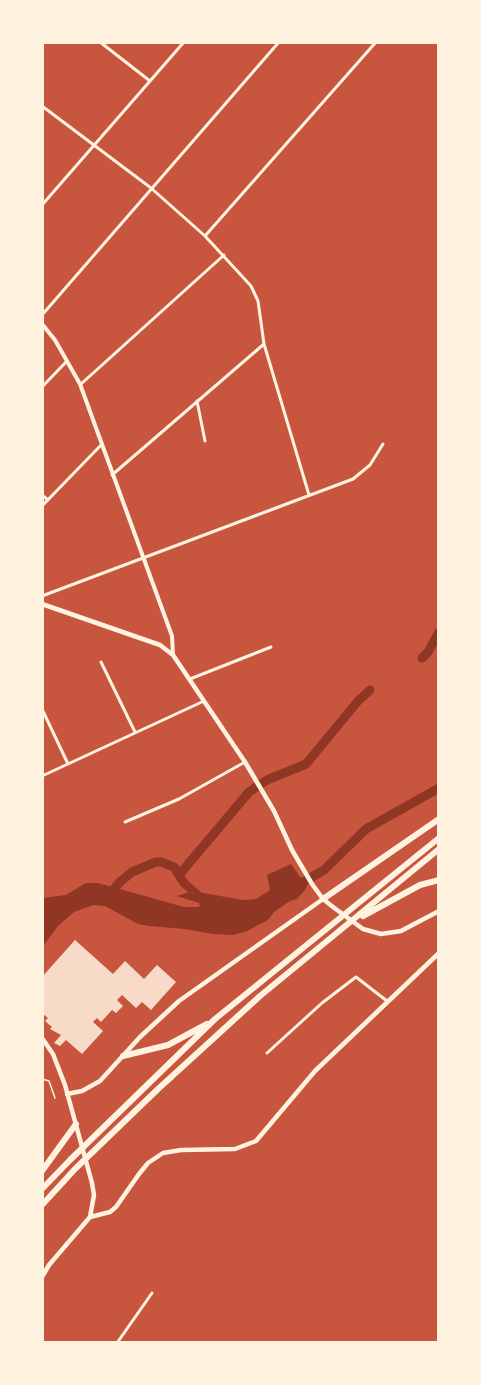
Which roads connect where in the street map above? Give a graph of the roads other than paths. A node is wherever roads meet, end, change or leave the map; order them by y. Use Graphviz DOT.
graph roads {
  1 [pos="100,42"];
  2 [pos="184,42"];
  3 [pos="279,42"];
  4 [pos="365,42"];
  5 [pos="376,42"];
  6 [pos="371,48"];
  7 [pos="150,81"];
  8 [pos="42,106"];
  9 [pos="93,144"];
  10 [pos="151,188"];
  11 [pos="42,205"];
  12 [pos="205,236"];
  13 [pos="224,255"];
  14 [pos="42,315"];
  15 [pos="42,324"];
  16 [pos="264,344"];
  17 [pos="68,360"];
  18 [pos="80,384"];
  19 [pos="42,387"];
  20 [pos="197,401"];
  21 [pos="205,441"];
  22 [pos="102,444"];
  23 [pos="383,444"];
  24 [pos="112,475"];
  25 [pos="42,495"];
  26 [pos="309,495"];
  27 [pos="48,500"];
  28 [pos="42,506"];
  29 [pos="143,558"];
  30 [pos="42,596"];
  31 [pos="42,604"];
  32 [pos="271,647"];
  33 [pos="173,655"];
  34 [pos="101,662"];
  35 [pos="190,679"];
  36 [pos="204,701"];
  37 [pos="42,709"];
  38 [pos="135,732"];
  39 [pos="245,762"];
  40 [pos="68,764"];
  41 [pos="42,776"];
  42 [pos="439,819"];
  43 [pos="125,822"];
  44 [pos="439,838"];
  45 [pos="439,849"];
  46 [pos="438,881"];
  47 [pos="323,899"];
  48 [pos="439,911"];
  49 [pos="358,917"];
  50 [pos="439,953"];
  51 [pos="389,1002"];
  52 [pos="215,1019"];
  53 [pos="42,1038"];
  54 [pos="267,1053"];
  55 [pos="123,1056"];
  56 [pos="67,1094"];
  57 [pos="76,1124"];
  58 [pos="42,1171"];
  59 [pos="42,1189"];
  60 [pos="42,1205"];
  61 [pos="90,1217"];
  62 [pos="42,1278"];
  63 [pos="152,1293"];
  64 [pos="117,1343"];
  1 -- 7 [label="street"];
  2 -- 7 [label="street"];
  3 -- 10 [label="street"];
  4 -- 6 [label="street"];
  5 -- 6 [label="street"];
  6 -- 12 [label="street"];
  7 -- 9 [label="street"];
  8 -- 9 [label="street"];
  9 -- 10 [label="street"];
  9 -- 11 [label="street"];
  10 -- 12 [label="street"];
  10 -- 14 [label="street"];
  12 -- 13 [label="street"];
  13 -- 16 [label="street"];
  13 -- 18 [label="street"];
  15 -- 17 [label="street"];
  16 -- 20 [label="street"];
  16 -- 26 [label="street"];
  17 -- 18 [label="street"];
  17 -- 19 [label="street"];
  18 -- 22 [label="street"];
  20 -- 21 [label="street"];
  20 -- 24 [label="street"];
  22 -- 24 [label="street"];
  22 -- 27 [label="street"];
  23 -- 26 [label="street"];
  24 -- 29 [label="street"];
  25 -- 27 [label="street"];
  26 -- 29 [label="street"];
  27 -- 28 [label="street"];
  29 -- 30 [label="street"];
  29 -- 33 [label="street"];
  31 -- 33 [label="main road"];
  32 -- 35 [label="street"];
  33 -- 35 [label="main road"];
  34 -- 38 [label="street"];
  35 -- 36 [label="main road"];
  36 -- 38 [label="street"];
  36 -- 39 [label="main road"];
  37 -- 40 [label="street"];
  38 -- 40 [label="street"];
  39 -- 43 [label="street"];
  39 -- 47 [label="main road"];
  40 -- 41 [label="street"];
  42 -- 47 [label="highway"];
  44 -- 52 [label="highway"];
  45 -- 49 [label="highway"];
  46 -- 49 [label="highway"];
  47 -- 48 [label="main road"];
  47 -- 55 [label="main road"];
  49 -- 60 [label="highway"];
  50 -- 51 [label="main road"];
  51 -- 54 [label="street"];
  51 -- 61 [label="main road"];
  52 -- 55 [label="highway"];
  52 -- 59 [label="highway"];
  53 -- 56 [label="main road"];
  55 -- 56 [label="main road"];
  56 -- 57 [label="main road"];
  57 -- 58 [label="highway"];
  57 -- 61 [label="main road"];
  61 -- 62 [label="main road"];
  63 -- 64 [label="street"];
}
